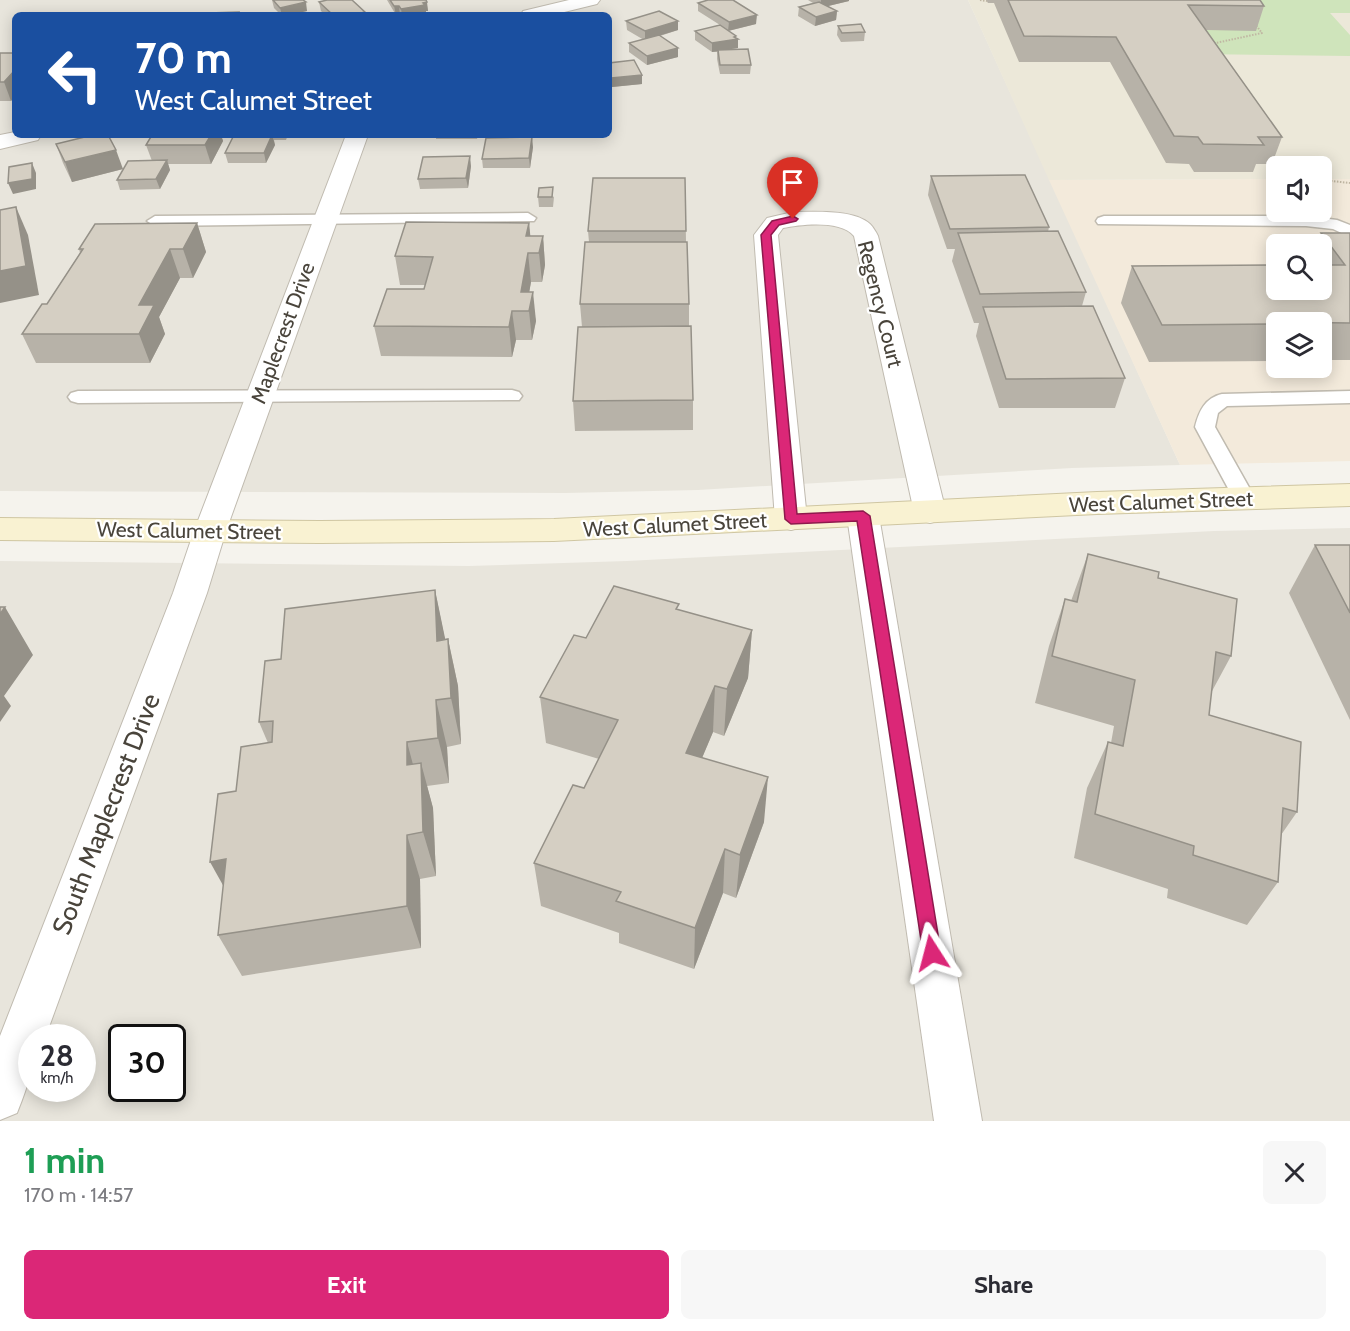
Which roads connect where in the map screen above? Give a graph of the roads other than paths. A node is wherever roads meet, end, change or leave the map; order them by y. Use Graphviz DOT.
graph roads {
  1 [pos="591,0"];
  2 [pos="542,12"];
  3 [pos="17,138"];
  4 [pos="356,138"];
  5 [pos="0,142"];
  6 [pos="324,218"];
  7 [pos="528,218"];
  8 [pos="155,221"];
  9 [pos="1104,221"];
  10 [pos="1350,232"];
  11 [pos="512,396"];
  12 [pos="78,397"];
  13 [pos="259,397"];
  14 [pos="1350,397"];
  15 [pos="1350,495"];
  16 [pos="1244,498"];
  17 [pos="930,512"];
  18 [pos="863,516"];
  19 [pos="791,519"];
  20 [pos="0,529"];
  21 [pos="210,531"];
  22 [pos="0,1096"];
  23 [pos="958,1121"];
  1 -- 2 [label="street"];
  3 -- 5 [label="street"];
  4 -- 6 [label="street, Maplecrest Drive"];
  6 -- 7 [label="lane"];
  6 -- 8 [label="lane"];
  6 -- 13 [label="street, Maplecrest Drive"];
  9 -- 10 [label="lane"];
  11 -- 13 [label="lane"];
  12 -- 13 [label="lane"];
  13 -- 21 [label="street, Maplecrest Drive"];
  14 -- 16 [label="lane"];
  15 -- 16 [label="main road, West Calumet Street"];
  16 -- 17 [label="main road, West Calumet Street"];
  17 -- 18 [label="main road, West Calumet Street"];
  17 -- 19 [label="street, Regency Court"];
  18 -- 19 [label="main road, West Calumet Street"];
  18 -- 23 [label="street"];
  19 -- 21 [label="main road, West Calumet Street"];
  20 -- 21 [label="main road, West Calumet Street"];
  21 -- 22 [label="street, South Maplecrest Drive"];
}
